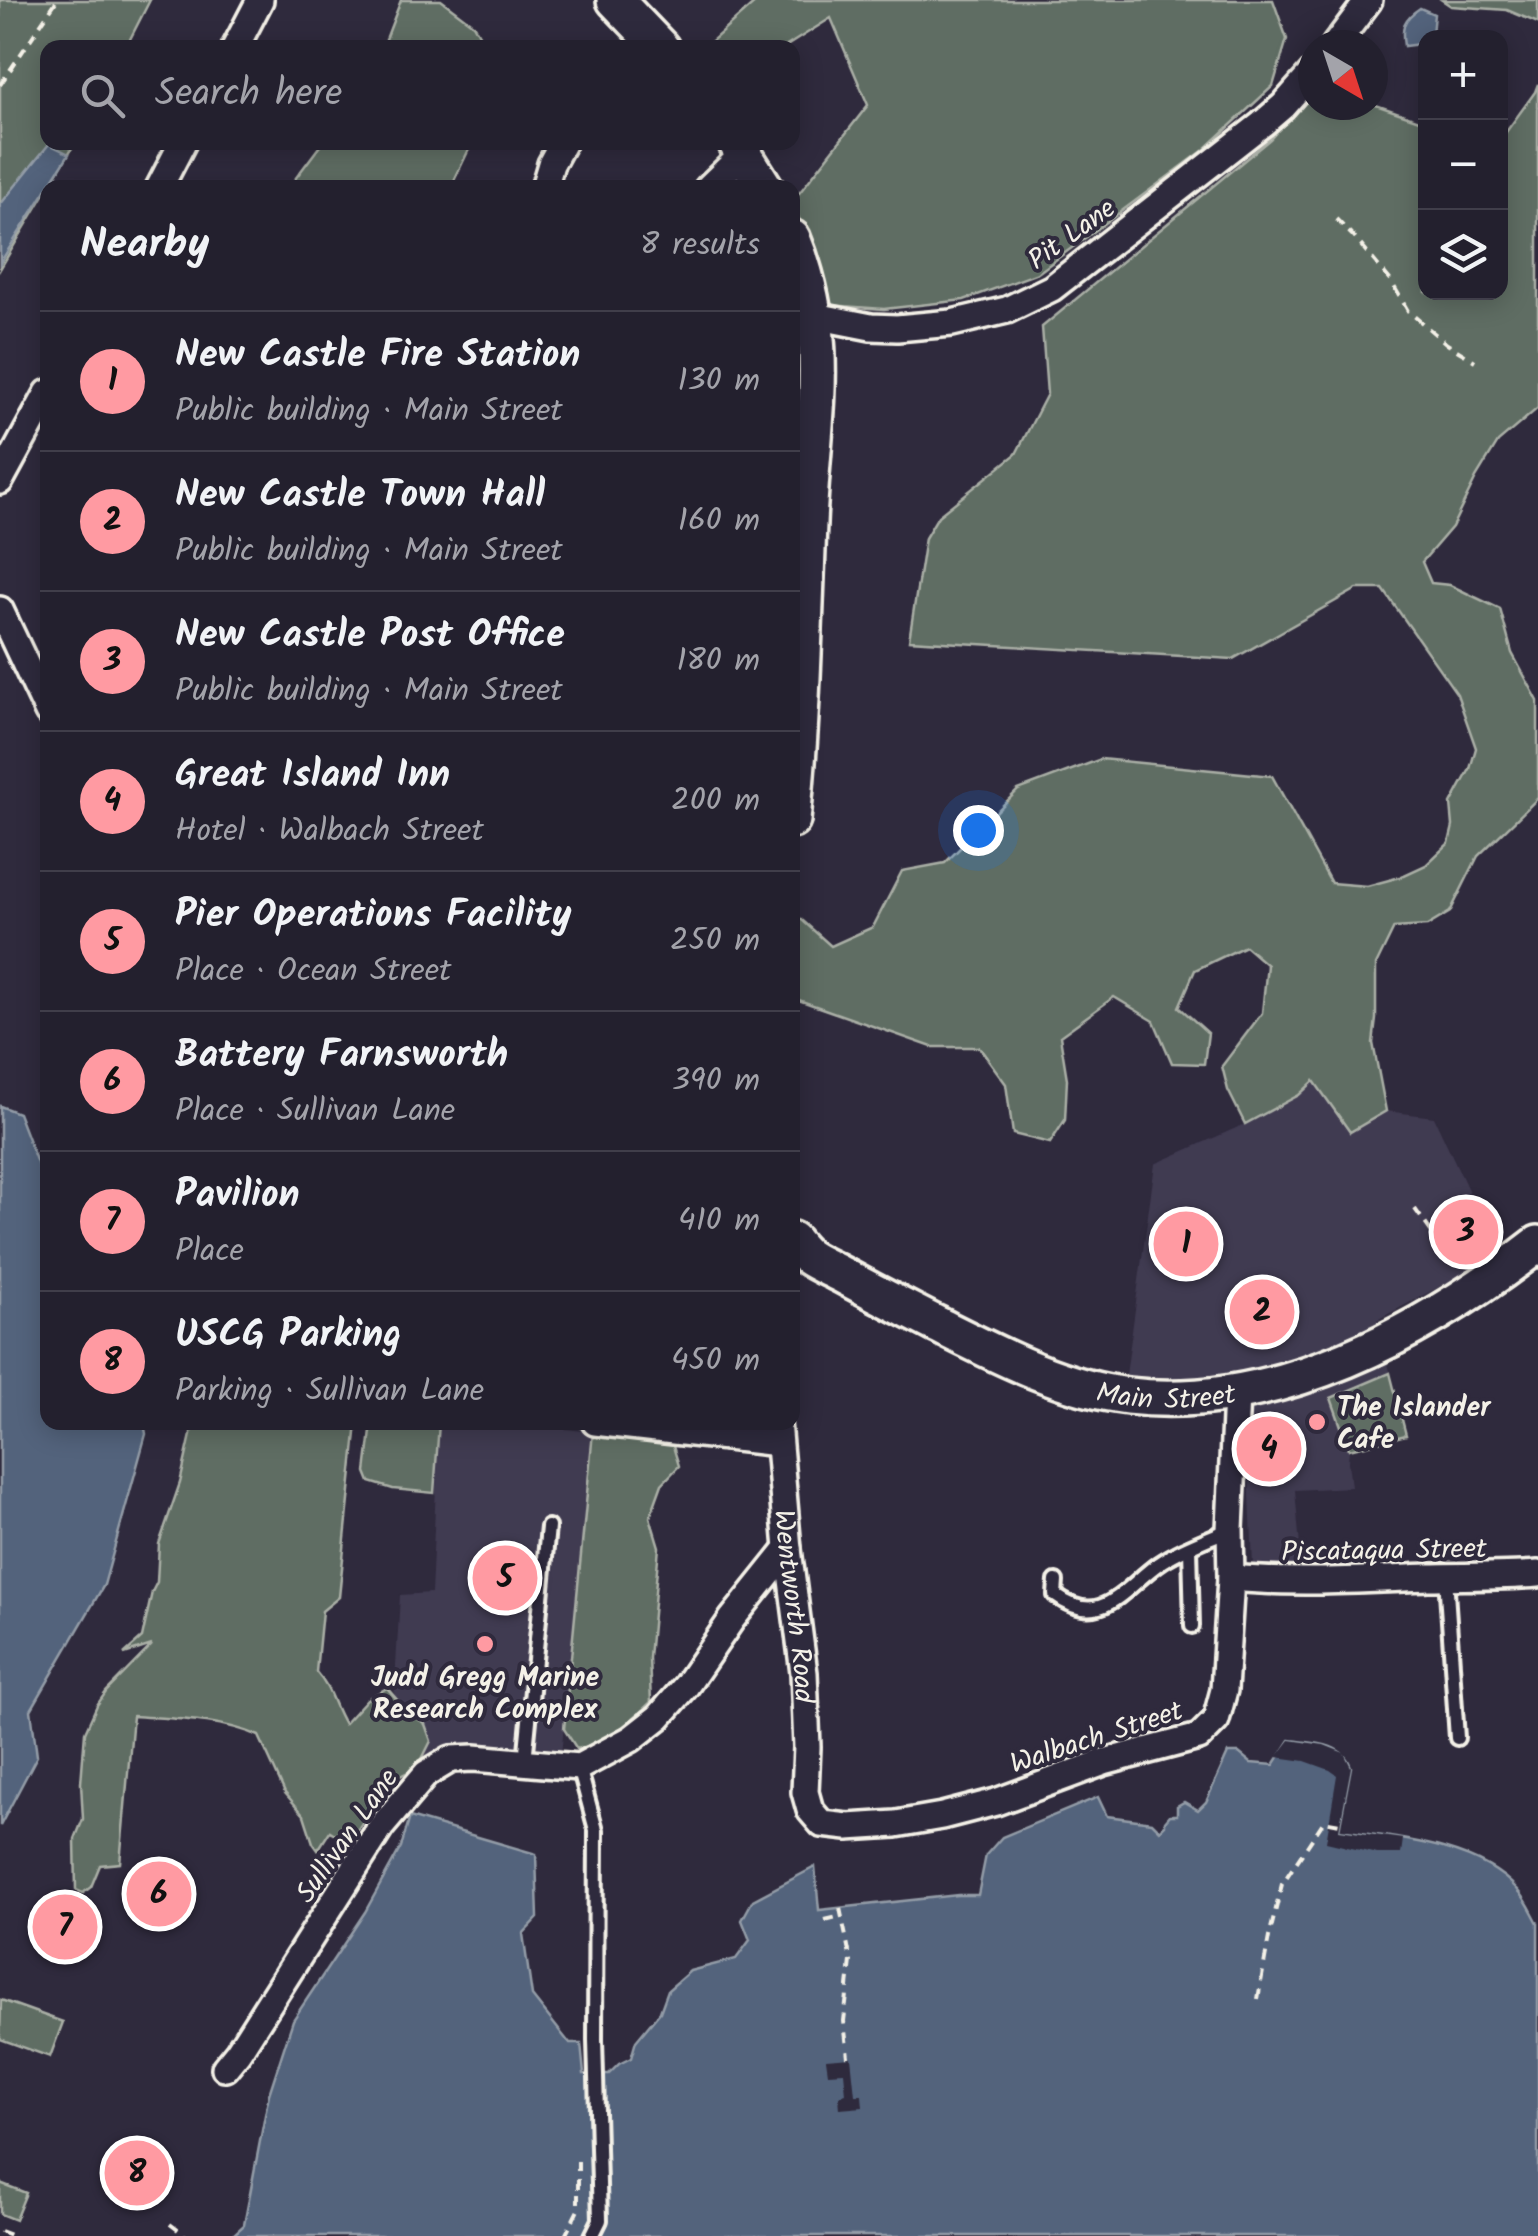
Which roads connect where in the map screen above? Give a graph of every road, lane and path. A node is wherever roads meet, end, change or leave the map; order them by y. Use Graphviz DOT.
graph roads {
  1 [pos="57,0"];
  2 [pos="260,0"];
  3 [pos="615,0"];
  4 [pos="1369,0"];
  5 [pos="1346,30"];
  6 [pos="238,40"];
  7 [pos="651,40"];
  8 [pos="0,85"];
  9 [pos="1298,89"];
  10 [pos="179,150"];
  11 [pos="559,150"];
  12 [pos="738,150"];
  13 [pos="741,150"];
  14 [pos="163,180"];
  15 [pos="546,180"];
  16 [pos="714,180"];
  17 [pos="760,180"];
  18 [pos="1336,219"];
  19 [pos="800,256"];
  20 [pos="815,316"];
  21 [pos="1475,361"];
  22 [pos="40,408"];
  23 [pos="0,481"];
  24 [pos="0,610"];
  25 [pos="40,695"];
  26 [pos="800,725"];
  27 [pos="1416,1209"];
  28 [pos="1538,1244"];
  29 [pos="800,1248"];
  30 [pos="1460,1273"];
  31 [pos="1236,1394"];
  32 [pos="675,1430"];
  33 [pos="778,1433"];
  34 [pos="548,1527"];
  35 [pos="1230,1530"];
  36 [pos="1190,1547"];
  37 [pos="788,1549"];
  38 [pos="1538,1574"];
  39 [pos="1446,1577"];
  40 [pos="1231,1578"];
  41 [pos="1056,1580"];
  42 [pos="1192,1626"];
  43 [pos="1457,1738"];
  44 [pos="525,1761"];
  45 [pos="578,1767"];
  46 [pos="805,1792"];
  47 [pos="1340,1824"];
  48 [pos="840,1908"];
  49 [pos="841,1916"];
  50 [pos="825,1920"];
  51 [pos="1258,1999"];
  52 [pos="848,2057"];
  53 [pos="225,2068"];
  54 [pos="578,2167"];
  55 [pos="170,2224"];
  56 [pos="0,2231"];
  57 [pos="13,2236"];
  58 [pos="186,2236"];
  59 [pos="565,2236"];
  60 [pos="592,2236"];
  1 -- 8 [label="path"];
  2 -- 6 [label="street"];
  3 -- 7 [label="main road"];
  4 -- 5 [label="street"];
  9 -- 20 [label="street, Pit Lane"];
  10 -- 14 [label="street"];
  11 -- 15 [label="street"];
  12 -- 16 [label="street"];
  13 -- 17 [label="main road"];
  18 -- 21 [label="path"];
  19 -- 20 [label="main road"];
  20 -- 26 [label="main road"];
  22 -- 23 [label="street"];
  24 -- 25 [label="street"];
  27 -- 30 [label="path"];
  28 -- 31 [label="main road, Main Street"];
  29 -- 31 [label="main road, Main Street"];
  31 -- 35 [label="street, Walbach Street"];
  32 -- 33 [label="street"];
  33 -- 37 [label="street, Wentworth Road"];
  34 -- 44 [label="lane"];
  35 -- 36 [label="lane"];
  35 -- 40 [label="street, Walbach Street"];
  36 -- 41 [label="lane"];
  36 -- 42 [label="lane"];
  37 -- 45 [label="street"];
  37 -- 46 [label="street, Wentworth Road"];
  38 -- 39 [label="street, Piscataqua Street"];
  39 -- 40 [label="street, Piscataqua Street"];
  39 -- 43 [label="lane"];
  40 -- 46 [label="street, Walbach Street"];
  44 -- 45 [label="street, Sullivan Lane"];
  44 -- 53 [label="street, Sullivan Lane"];
  45 -- 60 [label="lane"];
  47 -- 51 [label="path"];
  48 -- 49 [label="path"];
  49 -- 50 [label="path"];
  49 -- 52 [label="path"];
  54 -- 59 [label="path"];
  55 -- 58 [label="path"];
  56 -- 57 [label="path"];
}
